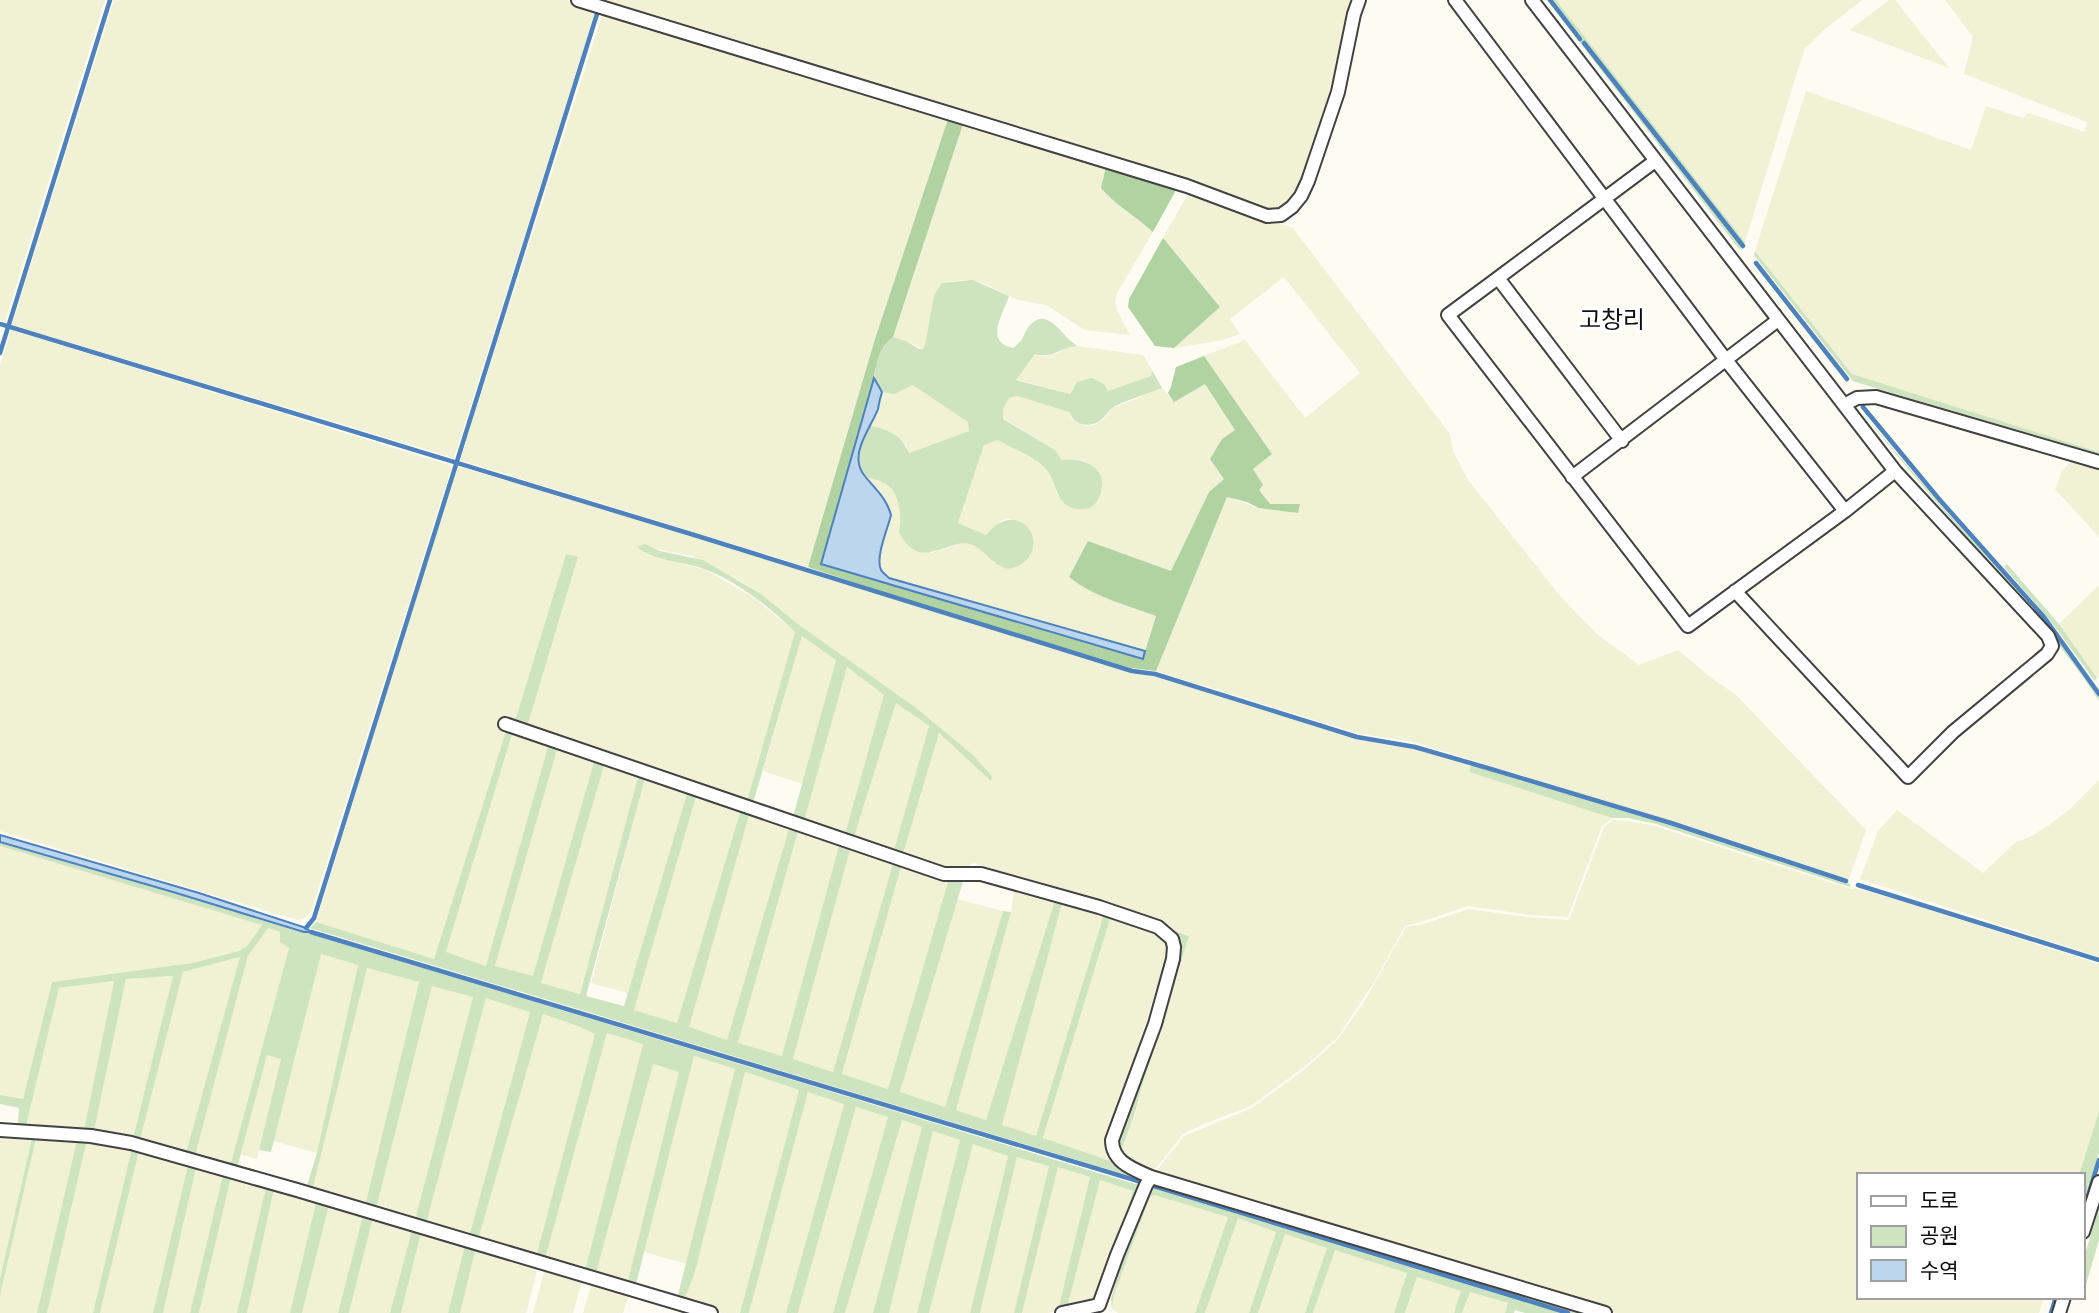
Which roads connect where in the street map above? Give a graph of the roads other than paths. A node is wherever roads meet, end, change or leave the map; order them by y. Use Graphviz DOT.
graph roads {
  1 [pos="578,0"];
  2 [pos="1359,0"];
  3 [pos="1455,0"];
  4 [pos="1532,0"];
  5 [pos="1656,161"];
  6 [pos="1605,198"];
  7 [pos="1498,278"];
  8 [pos="1778,320"];
  9 [pos="1726,360"];
  10 [pos="1844,405"];
  11 [pos="1622,440"];
  12 [pos="2099,463"];
  13 [pos="1895,471"];
  14 [pos="1572,478"];
  15 [pos="1845,512"];
  16 [pos="1735,591"];
  17 [pos="505,724"];
  18 [pos="0,1130"];
  19 [pos="1151,1177"];
  20 [pos="2099,1182"];
  21 [pos="2085,1227"];
  22 [pos="1105,1309"];
  23 [pos="711,1313"];
  24 [pos="1062,1313"];
  25 [pos="1605,1313"];
  1 -- 2 [label="street"];
  3 -- 6 [label="street"];
  4 -- 5 [label="street"];
  5 -- 6 [label="street"];
  5 -- 8 [label="street"];
  6 -- 7 [label="street"];
  6 -- 9 [label="street"];
  7 -- 11 [label="street"];
  7 -- 14 [label="street"];
  8 -- 9 [label="street"];
  8 -- 10 [label="street"];
  9 -- 11 [label="street"];
  9 -- 15 [label="street"];
  10 -- 12 [label="street"];
  10 -- 13 [label="street"];
  11 -- 14 [label="street"];
  13 -- 15 [label="street"];
  13 -- 16 [label="street"];
  14 -- 16 [label="street"];
  15 -- 16 [label="street"];
  17 -- 19 [label="street"];
  18 -- 23 [label="street"];
  19 -- 22 [label="street"];
  19 -- 25 [label="street"];
  20 -- 21 [label="street"];
  22 -- 24 [label="street"];
}
